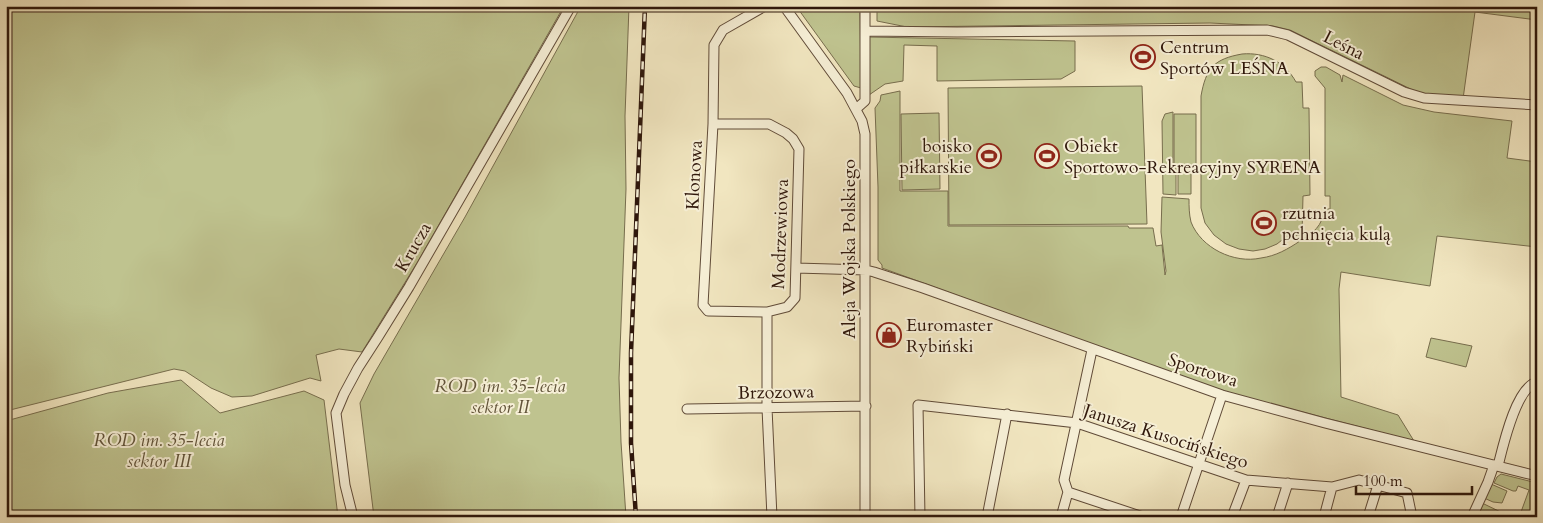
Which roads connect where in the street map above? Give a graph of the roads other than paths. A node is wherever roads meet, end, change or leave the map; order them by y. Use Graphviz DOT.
graph roads {
  1 [pos="570,6"];
  2 [pos="765,6"];
  3 [pos="784,6"];
  4 [pos="865,6"];
  5 [pos="865,31"];
  6 [pos="1537,105"];
  7 [pos="856,109"];
  8 [pos="713,124"];
  9 [pos="796,268"];
  10 [pos="866,270"];
  11 [pos="767,312"];
  12 [pos="1092,350"];
  13 [pos="1537,382"];
  14 [pos="1222,395"];
  15 [pos="866,406"];
  16 [pos="767,408"];
  17 [pos="687,409"];
  18 [pos="1007,414"];
  19 [pos="1077,423"];
  20 [pos="1199,463"];
  21 [pos="1496,465"];
  22 [pos="1537,476"];
  23 [pos="1246,480"];
  24 [pos="1288,483"];
  25 [pos="1378,485"];
  26 [pos="1332,487"];
  27 [pos="1068,492"];
  28 [pos="353,517"];
  29 [pos="772,517"];
  30 [pos="865,517"];
  31 [pos="920,517"];
  32 [pos="987,517"];
  33 [pos="1061,517"];
  34 [pos="1143,517"];
  35 [pos="1181,517"];
  36 [pos="1232,517"];
  37 [pos="1277,517"];
  38 [pos="1324,517"];
  39 [pos="1368,517"];
  40 [pos="1412,517"];
  41 [pos="1472,517"];
  1 -- 28 [label="street, Krucza"];
  2 -- 8 [label="street, Klonowa"];
  3 -- 7 [label="street, Aleja Wojska Polskiego"];
  4 -- 5 [label="street"];
  5 -- 6 [label="street, Leśna"];
  5 -- 7 [label="street"];
  7 -- 10 [label="street, Aleja Wojska Polskiego"];
  8 -- 9 [label="street, Modrzewiowa"];
  8 -- 11 [label="street, Klonowa"];
  9 -- 10 [label="street, Sportowa"];
  9 -- 11 [label="street, Modrzewiowa"];
  10 -- 12 [label="street, Sportowa"];
  10 -- 15 [label="street, Aleja Wojska Polskiego"];
  11 -- 16 [label="street, Modrzewiowa"];
  12 -- 14 [label="street, Sportowa"];
  12 -- 19 [label="street"];
  13 -- 21 [label="street"];
  14 -- 20 [label="street"];
  14 -- 21 [label="street, Sportowa"];
  15 -- 16 [label="street, Brzozowa"];
  15 -- 30 [label="street, Aleja Wojska Polskiego"];
  16 -- 17 [label="street, Brzozowa"];
  16 -- 29 [label="street, Modrzewiowa"];
  18 -- 19 [label="street, Janusza Kusocińskiego"];
  18 -- 31 [label="street, Janusza Kusocińskiego"];
  18 -- 32 [label="street"];
  19 -- 20 [label="street, Janusza Kusocińskiego"];
  19 -- 27 [label="street"];
  20 -- 23 [label="street, Janusza Kusocińskiego"];
  20 -- 35 [label="street"];
  21 -- 22 [label="street, Sportowa"];
  21 -- 41 [label="street"];
  23 -- 24 [label="street, Janusza Kusocińskiego"];
  23 -- 36 [label="street"];
  24 -- 26 [label="street, Janusza Kusocińskiego"];
  24 -- 37 [label="street"];
  25 -- 26 [label="street, Janusza Kusocińskiego"];
  25 -- 39 [label="street"];
  25 -- 40 [label="street, Janusza Kusocińskiego"];
  26 -- 38 [label="street"];
  27 -- 33 [label="street"];
  27 -- 34 [label="street"];
}
